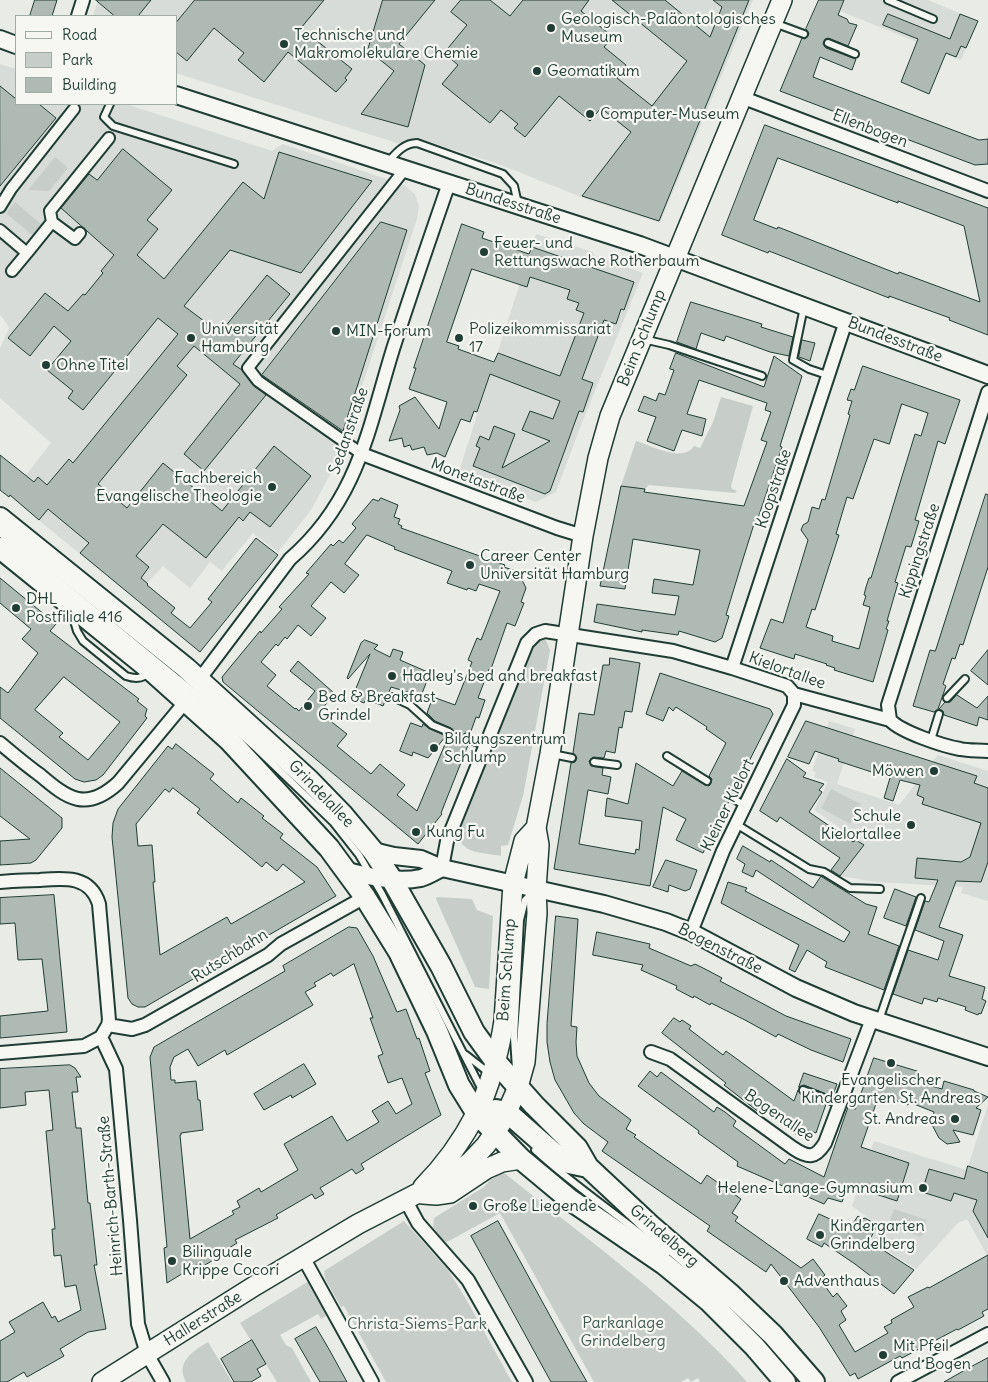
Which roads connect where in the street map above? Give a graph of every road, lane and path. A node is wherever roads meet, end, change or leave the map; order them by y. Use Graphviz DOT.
graph roads {
  1 [pos="83,0"];
  2 [pos="782,0"];
  3 [pos="888,0"];
  4 [pos="78,15"];
  5 [pos="933,19"];
  6 [pos="773,22"];
  7 [pos="804,34"];
  8 [pos="0,40"];
  9 [pos="828,43"];
  10 [pos="15,45"];
  11 [pos="855,54"];
  12 [pos="178,96"];
  13 [pos="741,97"];
  14 [pos="110,105"];
  15 [pos="76,106"];
  16 [pos="109,138"];
  17 [pos="387,163"];
  18 [pos="234,164"];
  19 [pos="406,169"];
  20 [pos="449,183"];
  21 [pos="988,191"];
  22 [pos="518,206"];
  23 [pos="0,207"];
  24 [pos="52,222"];
  25 [pos="0,230"];
  26 [pos="80,233"];
  27 [pos="27,253"];
  28 [pos="675,258"];
  29 [pos="12,271"];
  30 [pos="805,306"];
  31 [pos="846,321"];
  32 [pos="642,339"];
  33 [pos="827,375"];
  34 [pos="988,375"];
  35 [pos="762,376"];
  36 [pos="988,392"];
  37 [pos="362,454"];
  38 [pos="0,518"];
  39 [pos="0,533"];
  40 [pos="583,536"];
  41 [pos="0,548"];
  42 [pos="569,634"];
  43 [pos="732,668"];
  44 [pos="965,679"];
  45 [pos="199,680"];
  46 [pos="794,694"];
  47 [pos="394,697"];
  48 [pos="947,698"];
  49 [pos="186,702"];
  50 [pos="939,714"];
  51 [pos="890,720"];
  52 [pos="449,732"];
  53 [pos="466,738"];
  54 [pos="931,740"];
  55 [pos="0,743"];
  56 [pos="486,746"];
  57 [pos="988,751"];
  58 [pos="550,754"];
  59 [pos="667,756"];
  60 [pos="572,758"];
  61 [pos="594,762"];
  62 [pos="617,765"];
  63 [pos="707,781"];
  64 [pos="731,797"];
  65 [pos="745,806"];
  66 [pos="736,824"];
  67 [pos="536,828"];
  68 [pos="373,851"];
  69 [pos="442,868"];
  70 [pos="347,871"];
  71 [pos="382,878"];
  72 [pos="0,882"];
  73 [pos="513,884"];
  74 [pos="536,889"];
  75 [pos="880,889"];
  76 [pos="365,897"];
  77 [pos="921,898"];
  78 [pos="692,932"];
  79 [pos="875,1020"];
  80 [pos="108,1025"];
  81 [pos="101,1037"];
  82 [pos="461,1050"];
  83 [pos="651,1052"];
  84 [pos="0,1053"];
  85 [pos="988,1057"];
  86 [pos="493,1068"];
  87 [pos="518,1087"];
  88 [pos="802,1090"];
  89 [pos="839,1104"];
  90 [pos="496,1115"];
  91 [pos="524,1151"];
  92 [pos="588,1167"];
  93 [pos="411,1196"];
  94 [pos="303,1257"];
  95 [pos="670,1258"];
  96 [pos="988,1334"];
  97 [pos="147,1354"];
  98 [pos="102,1382"];
  99 [pos="163,1382"];
  100 [pos="372,1382"];
  101 [pos="526,1382"];
  102 [pos="785,1382"];
  103 [pos="814,1382"];
  104 [pos="898,1382"];
  1 -- 4 [label="street"];
  2 -- 6 [label="main road, Beim Schlump"];
  3 -- 5 [label="lane"];
  6 -- 7 [label="lane"];
  6 -- 13 [label="main road, Beim Schlump"];
  8 -- 10 [label="street"];
  9 -- 11 [label="lane"];
  12 -- 17 [label="street, Bundesstraße"];
  13 -- 21 [label="street, Ellenbogen"];
  13 -- 28 [label="main road, Beim Schlump"];
  14 -- 18 [label="lane"];
  15 -- 23 [label="street"];
  16 -- 24 [label="street"];
  17 -- 19 [label="street, Bundesstraße"];
  17 -- 22 [label="lane"];
  19 -- 20 [label="street, Bundesstraße"];
  19 -- 37 [label="street"];
  20 -- 22 [label="street, Bundesstraße"];
  20 -- 37 [label="street, Sedanstraße"];
  22 -- 28 [label="street, Bundesstraße"];
  24 -- 26 [label="street"];
  24 -- 27 [label="street"];
  25 -- 27 [label="street"];
  27 -- 29 [label="street"];
  28 -- 30 [label="street, Bundesstraße"];
  28 -- 32 [label="main road, Beim Schlump"];
  30 -- 31 [label="street, Bundesstraße"];
  30 -- 33 [label="lane"];
  31 -- 33 [label="street, Koopstraße"];
  31 -- 34 [label="street, Bundesstraße"];
  32 -- 35 [label="lane"];
  32 -- 40 [label="main road, Beim Schlump"];
  33 -- 43 [label="street, Koopstraße"];
  36 -- 51 [label="street, Kippingstraße"];
  37 -- 40 [label="street, Monetastraße"];
  37 -- 45 [label="street, Sedanstraße"];
  38 -- 45 [label="main road, Grindelallee"];
  39 -- 71 [label="lane, Grindelallee"];
  40 -- 42 [label="main road, Beim Schlump"];
  41 -- 49 [label="main road, Grindelallee"];
  42 -- 43 [label="street, Kielortallee"];
  42 -- 56 [label="street"];
  42 -- 58 [label="main road, Beim Schlump"];
  43 -- 46 [label="street, Kielortallee"];
  44 -- 48 [label="lane"];
  45 -- 68 [label="main road, Grindelallee"];
  46 -- 51 [label="street, Kielortallee"];
  46 -- 65 [label="street, Kleiner Kielort"];
  47 -- 52 [label="lane"];
  49 -- 55 [label="street"];
  49 -- 70 [label="main road, Grindelallee"];
  50 -- 54 [label="lane"];
  51 -- 54 [label="street, Kielortallee"];
  53 -- 56 [label="lane"];
  54 -- 57 [label="street, Kielortallee"];
  56 -- 69 [label="street"];
  58 -- 60 [label="lane"];
  58 -- 67 [label="main road, Beim Schlump"];
  59 -- 63 [label="lane"];
  61 -- 62 [label="lane"];
  64 -- 65 [label="lane"];
  65 -- 66 [label="street, Kleiner Kielort"];
  66 -- 75 [label="lane"];
  66 -- 78 [label="street, Kleiner Kielort"];
  67 -- 73 [label="main road, Beim Schlump"];
  67 -- 74 [label="main road, Beim Schlump"];
  68 -- 69 [label="street, Bogenstraße"];
  68 -- 71 [label="main road, Grindelallee"];
  69 -- 71 [label="street"];
  69 -- 73 [label="street, Bogenstraße"];
  70 -- 71 [label="street"];
  70 -- 76 [label="main road, Grindelallee"];
  71 -- 82 [label="lane, Grindelallee"];
  71 -- 86 [label="main road, Grindelallee"];
  72 -- 80 [label="street"];
  73 -- 74 [label="street, Bogenstraße"];
  73 -- 86 [label="main road, Beim Schlump"];
  74 -- 78 [label="street, Bogenstraße"];
  74 -- 87 [label="main road, Beim Schlump"];
  76 -- 80 [label="street, Rutschbahn"];
  76 -- 90 [label="main road, Grindelallee"];
  77 -- 79 [label="lane"];
  78 -- 79 [label="street, Bogenstraße"];
  79 -- 85 [label="street, Bogenstraße"];
  79 -- 89 [label="street, Bogenallee"];
  80 -- 81 [label="street"];
  81 -- 84 [label="street"];
  81 -- 97 [label="street, Heinrich-Barth-Straße"];
  82 -- 86 [label="lane, Grindelallee"];
  82 -- 90 [label="lane, Grindelallee"];
  83 -- 89 [label="street, Bogenallee"];
  86 -- 87 [label="main road, Grindelallee"];
  86 -- 90 [label="main road, Beim Schlump"];
  87 -- 90 [label="main road, Beim Schlump"];
  87 -- 92 [label="main road, Grindelberg"];
  88 -- 89 [label="lane"];
  90 -- 91 [label="main road, Grindelberg"];
  90 -- 92 [label="main road"];
  90 -- 93 [label="main road, Hallerstraße"];
  90 -- 93 [label="main road, Hallerstraße"];
  91 -- 93 [label="main road"];
  91 -- 95 [label="lane"];
  91 -- 102 [label="main road, Grindelberg"];
  92 -- 103 [label="main road, Grindelberg"];
  93 -- 94 [label="main road, Hallerstraße"];
  93 -- 101 [label="street"];
  94 -- 97 [label="main road, Hallerstraße"];
  94 -- 100 [label="street"];
  96 -- 104 [label="street"];
  97 -- 98 [label="main road, Hallerstraße"];
  97 -- 99 [label="street, Heinrich-Barth-Straße"];
}
